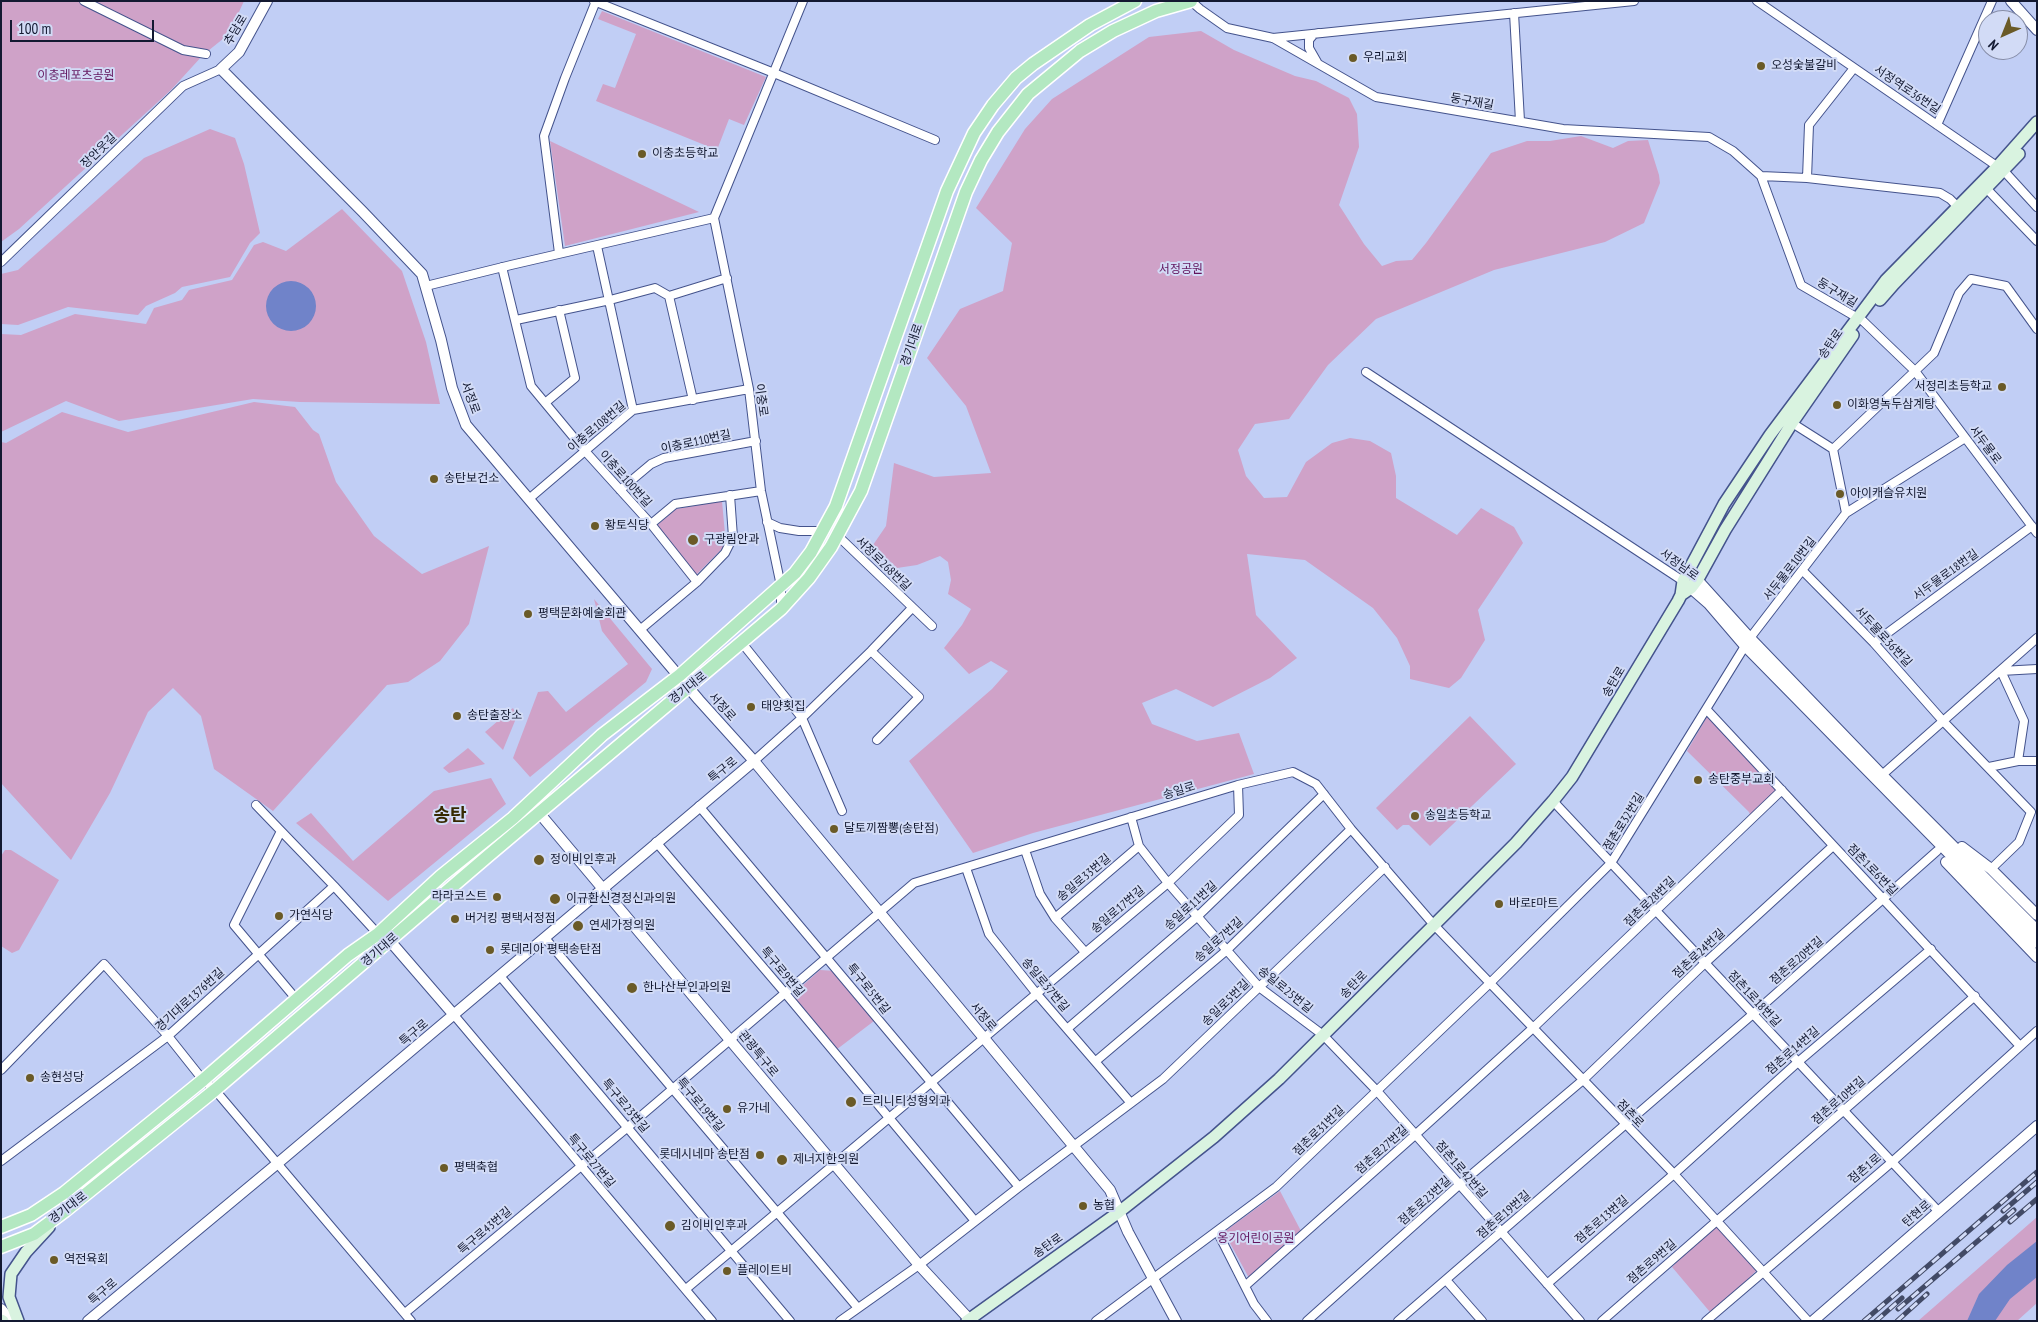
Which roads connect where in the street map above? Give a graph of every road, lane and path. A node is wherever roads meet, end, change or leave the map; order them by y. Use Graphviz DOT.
graph roads {
  1 [pos="84,1"];
  2 [pos="267,1"];
  3 [pos="803,1"];
  4 [pos="1135,1"];
  5 [pos="1191,1"];
  6 [pos="1634,1"];
  7 [pos="1757,1"];
  8 [pos="1992,1"];
  9 [pos="2011,1"];
  10 [pos="595,2"];
  11 [pos="1121,5"];
  12 [pos="1514,13"];
  13 [pos="2035,26"];
  14 [pos="1328,31"];
  15 [pos="1273,38"];
  16 [pos="206,54"];
  17 [pos="1318,64"];
  18 [pos="1854,68"];
  19 [pos="221,69"];
  20 [pos="774,73"];
  21 [pos="1520,121"];
  22 [pos="2037,122"];
  23 [pos="1937,125"];
  24 [pos="2037,133"];
  25 [pos="935,140"];
  26 [pos="2000,169"];
  27 [pos="1762,176"];
  28 [pos="1807,178"];
  29 [pos="1984,186"];
  30 [pos="1958,207"];
  31 [pos="2037,207"];
  32 [pos="714,218"];
  33 [pos="2037,241"];
  34 [pos="597,246"];
  35 [pos="559,254"];
  36 [pos="1,262"];
  37 [pos="502,267"];
  38 [pos="727,278"];
  39 [pos="426,286"];
  40 [pos="669,296"];
  41 [pos="610,300"];
  42 [pos="559,310"];
  43 [pos="1860,319"];
  44 [pos="516,320"];
  45 [pos="2037,329"];
  46 [pos="1915,371"];
  47 [pos="1366,372"];
  48 [pos="749,389"];
  49 [pos="693,400"];
  50 [pos="545,403"];
  51 [pos="633,410"];
  52 [pos="1788,420"];
  53 [pos="1965,438"];
  54 [pos="756,441"];
  55 [pos="1833,450"];
  56 [pos="585,451"];
  57 [pos="620,490"];
  58 [pos="761,491"];
  59 [pos="730,495"];
  60 [pos="530,498"];
  61 [pos="1846,513"];
  62 [pos="767,522"];
  63 [pos="651,524"];
  64 [pos="2034,529"];
  65 [pos="822,531"];
  66 [pos="838,536"];
  67 [pos="1803,571"];
  68 [pos="697,582"];
  69 [pos="1688,583"];
  70 [pos="781,586"];
  71 [pos="912,608"];
  72 [pos="781,609"];
  73 [pos="932,626"];
  74 [pos="641,629"];
  75 [pos="2037,638"];
  76 [pos="1748,642"];
  77 [pos="1874,642"];
  78 [pos="742,643"];
  79 [pos="871,651"];
  80 [pos="2037,669"];
  81 [pos="2001,671"];
  82 [pos="680,675"];
  83 [pos="689,688"];
  84 [pos="1708,710"];
  85 [pos="802,718"];
  86 [pos="1944,721"];
  87 [pos="877,740"];
  88 [pos="754,761"];
  89 [pos="2018,761"];
  90 [pos="2037,761"];
  91 [pos="1989,767"];
  92 [pos="1882,775"];
  93 [pos="1238,785"];
  94 [pos="1782,790"];
  95 [pos="1324,794"];
  96 [pos="1553,801"];
  97 [pos="530,802"];
  98 [pos="256,805"];
  99 [pos="699,806"];
  100 [pos="2034,810"];
  101 [pos="842,811"];
  102 [pos="540,814"];
  103 [pos="1131,817"];
  104 [pos="1351,829"];
  105 [pos="281,831"];
  106 [pos="1933,833"];
  107 [pos="656,842"];
  108 [pos="1139,846"];
  109 [pos="1834,846"];
  110 [pos="1025,850"];
  111 [pos="1937,851"];
  112 [pos="1611,863"];
  113 [pos="1385,867"];
  114 [pos="966,868"];
  115 [pos="1991,869"];
  116 [pos="1168,883"];
  117 [pos="334,886"];
  118 [pos="602,889"];
  119 [pos="1885,899"];
  120 [pos="1656,912"];
  121 [pos="881,913"];
  122 [pos="2037,915"];
  123 [pos="1198,916"];
  124 [pos="1055,918"];
  125 [pos="1434,925"];
  126 [pos="2037,930"];
  127 [pos="378,934"];
  128 [pos="545,938"];
  129 [pos="390,941"];
  130 [pos="2037,943"];
  131 [pos="1931,949"];
  132 [pos="1227,950"];
  133 [pos="1085,952"];
  134 [pos="258,954"];
  135 [pos="827,957"];
  136 [pos="2037,958"];
  137 [pos="1705,963"];
  138 [pos="500,976"];
  139 [pos="1490,983"];
  140 [pos="1259,987"];
  141 [pos="785,992"];
  142 [pos="1036,993"];
  143 [pos="1975,996"];
  144 [pos="297,1000"];
  145 [pos="1753,1014"];
  146 [pos="454,1015"];
  147 [pos="1533,1028"];
  148 [pos="1067,1029"];
  149 [pos="2037,1031"];
  150 [pos="1323,1035"];
  151 [pos="168,1036"];
  152 [pos="985,1038"];
  153 [pos="730,1039"];
  154 [pos="2020,1046"];
  155 [pos="1096,1061"];
  156 [pos="1798,1062"];
  157 [pos="1,1070"];
  158 [pos="203,1080"];
  159 [pos="1582,1080"];
  160 [pos="930,1084"];
  161 [pos="672,1089"];
  162 [pos="216,1090"];
  163 [pos="1377,1091"];
  164 [pos="1130,1102"];
  165 [pos="1844,1111"];
  166 [pos="889,1118"];
  167 [pos="1625,1125"];
  168 [pos="2037,1126"];
  169 [pos="628,1127"];
  170 [pos="1416,1135"];
  171 [pos="1075,1146"];
  172 [pos="1,1161"];
  173 [pos="1892,1162"];
  174 [pos="278,1163"];
  175 [pos="834,1165"];
  176 [pos="580,1166"];
  177 [pos="1674,1174"];
  178 [pos="1459,1185"];
  179 [pos="1018,1187"];
  180 [pos="1119,1212"];
  181 [pos="1939,1212"];
  182 [pos="777,1214"];
  183 [pos="52,1221"];
  184 [pos="975,1221"];
  185 [pos="1716,1221"];
  186 [pos="1,1226"];
  187 [pos="1217,1231"];
  188 [pos="1501,1233"];
  189 [pos="1,1247"];
  190 [pos="731,1251"];
  191 [pos="919,1266"];
  192 [pos="1763,1272"];
  193 [pos="1152,1280"];
  194 [pos="1446,1280"];
  195 [pos="1547,1284"];
  196 [pos="1245,1286"];
  197 [pos="686,1289"];
  198 [pos="858,1308"];
  199 [pos="1,1309"];
  200 [pos="405,1313"];
  201 [pos="969,1320"];
  202 [pos="11,1321"];
  203 [pos="18,1321"];
  204 [pos="88,1321"];
  205 [pos="411,1321"];
  206 [pos="712,1321"];
  207 [pos="790,1321"];
  208 [pos="840,1321"];
  209 [pos="1096,1321"];
  210 [pos="1176,1321"];
  211 [pos="1267,1321"];
  212 [pos="1306,1321"];
  213 [pos="1398,1321"];
  214 [pos="1482,1321"];
  215 [pos="1580,1321"];
  216 [pos="1602,1321"];
  217 [pos="1706,1321"];
  218 [pos="1808,1321"];
  219 [pos="1813,1321"];
  1 -- 16 [label="street"];
  2 -- 19 [label="street, 추담로"];
  3 -- 20 [label="street"];
  4 -- 11 [label="main road, 경기대로"];
  5 -- 15 [label="street, 둥구재길"];
  5 -- 66 [label="main road, 경기대로"];
  6 -- 12 [label="street"];
  7 -- 18 [label="street, 서정역로36번길"];
  8 -- 23 [label="street"];
  9 -- 13 [label="street"];
  10 -- 20 [label="street"];
  10 -- 35 [label="street"];
  11 -- 65 [label="main road, 경기대로"];
  12 -- 14 [label="street"];
  12 -- 21 [label="street"];
  14 -- 15 [label="street"];
  14 -- 17 [label="street"];
  15 -- 17 [label="street, 둥구재길"];
  17 -- 21 [label="street, 둥구재길"];
  18 -- 23 [label="street, 서정역로36번길"];
  18 -- 28 [label="street"];
  19 -- 36 [label="street, 장안웃길"];
  19 -- 39 [label="street, 서정로"];
  20 -- 25 [label="street"];
  20 -- 32 [label="street"];
  21 -- 27 [label="street, 둥구재길"];
  22 -- 26 [label="main road, 송탄로"];
  23 -- 26 [label="street, 서정역로36번길"];
  24 -- 26 [label="main road, 송탄로"];
  26 -- 29 [label="main road, 송탄로"];
  26 -- 31 [label="street, 서정역로36번길"];
  27 -- 28 [label="street"];
  27 -- 43 [label="street, 둥구재길"];
  28 -- 30 [label="street"];
  29 -- 30 [label="main road, 송탄로"];
  29 -- 33 [label="street"];
  29 -- 43 [label="main road, 송탄로"];
  30 -- 43 [label="main road, 송탄로"];
  32 -- 34 [label="street"];
  32 -- 38 [label="street, 이충로"];
  34 -- 35 [label="street"];
  34 -- 41 [label="street"];
  35 -- 37 [label="street"];
  37 -- 39 [label="street"];
  37 -- 44 [label="street, 이충로100번길"];
  38 -- 40 [label="street"];
  38 -- 48 [label="street, 이충로"];
  39 -- 60 [label="street, 서정로"];
  40 -- 41 [label="street"];
  40 -- 49 [label="street"];
  41 -- 42 [label="street"];
  41 -- 51 [label="street"];
  42 -- 44 [label="street"];
  42 -- 50 [label="street"];
  43 -- 46 [label="street, 서두물로"];
  43 -- 52 [label="main road, 송탄로"];
  44 -- 50 [label="street, 이충로100번길"];
  45 -- 46 [label="street"];
  46 -- 53 [label="street, 서두물로"];
  46 -- 55 [label="street"];
  47 -- 69 [label="street, 서정남로"];
  48 -- 49 [label="street, 이충로108번길"];
  48 -- 54 [label="street, 이충로"];
  49 -- 51 [label="street, 이충로108번길"];
  50 -- 56 [label="street, 이충로100번길"];
  51 -- 56 [label="street, 이충로108번길"];
  52 -- 55 [label="street"];
  52 -- 69 [label="main road, 송탄로"];
  53 -- 61 [label="street, 서두물로10번길"];
  53 -- 64 [label="street, 서두물로"];
  54 -- 57 [label="street, 이충로110번길"];
  54 -- 58 [label="street, 이충로"];
  55 -- 61 [label="street"];
  56 -- 57 [label="street, 이충로100번길"];
  56 -- 60 [label="street, 이충로108번길"];
  57 -- 63 [label="street, 이충로100번길"];
  58 -- 59 [label="street, 이충로100번길"];
  58 -- 62 [label="street, 이충로"];
  59 -- 63 [label="street, 이충로100번길"];
  59 -- 68 [label="street"];
  60 -- 74 [label="street, 서정로"];
  61 -- 67 [label="street, 서두물로10번길"];
  62 -- 65 [label="street"];
  62 -- 70 [label="street, 이충로"];
  63 -- 68 [label="street, 이충로100번길"];
  64 -- 77 [label="street, 서두물로18번길"];
  65 -- 70 [label="main road, 경기대로"];
  66 -- 71 [label="street, 서정로268번길"];
  66 -- 72 [label="main road, 경기대로"];
  67 -- 76 [label="street, 서두물로10번길"];
  67 -- 77 [label="street, 서두물로36번길"];
  68 -- 74 [label="street"];
  69 -- 76 [label="street, 서정남로"];
  69 -- 96 [label="main road, 송탄로"];
  70 -- 72 [label="street, 이충로"];
  70 -- 82 [label="main road, 경기대로"];
  71 -- 73 [label="street"];
  71 -- 79 [label="street, 서정로268번길"];
  72 -- 78 [label="main road, 경기대로"];
  74 -- 82 [label="street, 서정로"];
  75 -- 81 [label="street"];
  76 -- 84 [label="street, 점촌로32번길"];
  76 -- 92 [label="street, 서정남로"];
  76 -- 106 [label="street, 서정남로"];
  77 -- 86 [label="street, 서두물로36번길"];
  78 -- 83 [label="main road, 경기대로"];
  78 -- 85 [label="street"];
  79 -- 85 [label="street, 서정로268번길"];
  79 -- 87 [label="street"];
  80 -- 81 [label="street"];
  81 -- 86 [label="street"];
  81 -- 89 [label="street"];
  82 -- 83 [label="street, 서정로"];
  82 -- 97 [label="main road, 경기대로"];
  83 -- 88 [label="street, 서정로"];
  83 -- 102 [label="main road, 경기대로"];
  84 -- 94 [label="street, 점촌1로6번길"];
  84 -- 112 [label="street, 점촌로32번길"];
  85 -- 88 [label="street, 서정로268번길"];
  85 -- 101 [label="street"];
  86 -- 91 [label="street, 서두물로36번길"];
  86 -- 92 [label="street"];
  88 -- 99 [label="street, 특구로"];
  88 -- 121 [label="street, 서정로"];
  89 -- 90 [label="street"];
  89 -- 91 [label="street"];
  91 -- 100 [label="street, 서두물로36번길"];
  92 -- 106 [label="street, 서정남로"];
  93 -- 95 [label="street, 송일로"];
  93 -- 103 [label="street, 송일로"];
  93 -- 116 [label="street, 송일로17번길"];
  94 -- 109 [label="street, 점촌1로6번길"];
  94 -- 120 [label="street, 점촌로28번길"];
  95 -- 104 [label="street, 송일로"];
  95 -- 123 [label="street, 송일로11번길"];
  96 -- 112 [label="street, 점촌1로18번길"];
  96 -- 125 [label="main road, 송탄로"];
  97 -- 102 [label="street, 관광특구로"];
  97 -- 127 [label="main road, 경기대로"];
  98 -- 105 [label="street"];
  99 -- 107 [label="street, 특구로"];
  99 -- 135 [label="street, 특구로5번길"];
  100 -- 115 [label="street"];
  102 -- 118 [label="street, 관광특구로"];
  102 -- 129 [label="main road, 경기대로"];
  103 -- 108 [label="street, 송일로25번길"];
  103 -- 110 [label="street, 송일로"];
  104 -- 113 [label="street, 송일로"];
  104 -- 132 [label="street, 송일로7번길"];
  105 -- 117 [label="street"];
  105 -- 134 [label="street"];
  106 -- 111 [label="street"];
  106 -- 115 [label="street"];
  106 -- 126 [label="street"];
  106 -- 130 [label="street"];
  107 -- 118 [label="street, 특구로"];
  107 -- 141 [label="street, 특구로9번길"];
  108 -- 116 [label="street, 송일로25번길"];
  108 -- 124 [label="street, 송일로33번길"];
  109 -- 119 [label="street, 점촌1로6번길"];
  109 -- 137 [label="street, 점촌로24번길"];
  110 -- 114 [label="street, 송일로"];
  110 -- 124 [label="street, 송일로33번길"];
  111 -- 119 [label="street, 점촌로20번길"];
  111 -- 136 [label="street"];
  112 -- 120 [label="street, 점촌1로18번길"];
  112 -- 139 [label="street, 점촌로32번길"];
  113 -- 125 [label="street, 송일로"];
  113 -- 140 [label="street, 송일로5번길"];
  114 -- 121 [label="street, 송일로"];
  114 -- 142 [label="street, 송일로37번길"];
  115 -- 122 [label="street"];
  116 -- 123 [label="street, 송일로25번길"];
  116 -- 133 [label="street, 송일로17번길"];
  117 -- 127 [label="street"];
  117 -- 134 [label="street, 경기대로1376번길"];
  118 -- 128 [label="street, 특구로"];
  118 -- 153 [label="street, 관광특구로"];
  119 -- 131 [label="street, 점촌1로6번길"];
  119 -- 145 [label="street, 점촌로20번길"];
  120 -- 137 [label="street, 점촌1로18번길"];
  120 -- 147 [label="street, 점촌로28번길"];
  121 -- 135 [label="street, 송일로"];
  121 -- 152 [label="street, 서정로"];
  123 -- 132 [label="street, 송일로25번길"];
  123 -- 148 [label="street, 송일로11번길"];
  124 -- 133 [label="street"];
  125 -- 139 [label="street, 점촌로"];
  125 -- 150 [label="main road, 송탄로"];
  127 -- 144 [label="main road, 경기대로"];
  128 -- 138 [label="street, 특구로"];
  128 -- 161 [label="street, 특구로19번길"];
  129 -- 146 [label="street"];
  129 -- 162 [label="main road, 경기대로"];
  131 -- 143 [label="street, 점촌1로6번길"];
  131 -- 156 [label="street, 점촌로14번길"];
  132 -- 140 [label="street, 송일로25번길"];
  132 -- 155 [label="street, 송일로7번길"];
  133 -- 142 [label="street, 송일로17번길"];
  134 -- 144 [label="street"];
  134 -- 151 [label="street, 경기대로1376번길"];
  135 -- 141 [label="street, 송일로"];
  135 -- 160 [label="street, 특구로5번길"];
  137 -- 145 [label="street, 점촌1로18번길"];
  137 -- 159 [label="street, 점촌로24번길"];
  138 -- 146 [label="street, 특구로"];
  138 -- 169 [label="street, 특구로23번길"];
  139 -- 147 [label="street, 점촌로"];
  139 -- 163 [label="street, 점촌로31번길"];
  140 -- 150 [label="street, 송일로25번길"];
  140 -- 164 [label="street, 송일로5번길"];
  141 -- 153 [label="street, 송일로"];
  141 -- 166 [label="street, 특구로9번길"];
  142 -- 148 [label="street, 송일로37번길"];
  142 -- 152 [label="street, 송일로17번길"];
  143 -- 154 [label="street, 점촌1로6번길"];
  143 -- 165 [label="street, 점촌로10번길"];
  144 -- 158 [label="main road, 경기대로"];
  145 -- 156 [label="street, 점촌1로18번길"];
  145 -- 167 [label="street, 점촌로20번길"];
  146 -- 174 [label="street, 특구로"];
  146 -- 176 [label="street, 특구로27번길"];
  147 -- 159 [label="street, 점촌로"];
  147 -- 170 [label="street, 점촌로27번길"];
  148 -- 155 [label="street, 송일로37번길"];
  149 -- 154 [label="street, 점촌1로"];
  150 -- 163 [label="street, 점촌1로42번길"];
  150 -- 180 [label="main road, 송탄로"];
  151 -- 157 [label="street"];
  151 -- 158 [label="street"];
  151 -- 172 [label="street, 경기대로1376번길"];
  152 -- 160 [label="street, 송일로17번길"];
  152 -- 171 [label="street, 서정로"];
  153 -- 161 [label="street, 특구로43번길"];
  153 -- 175 [label="street, 관광특구로"];
  154 -- 173 [label="street, 점촌1로"];
  155 -- 164 [label="street, 송일로37번길"];
  156 -- 165 [label="street, 점촌1로18번길"];
  156 -- 177 [label="street, 점촌로14번길"];
  158 -- 162 [label="street"];
  158 -- 186 [label="main road, 경기대로"];
  159 -- 167 [label="street, 점촌로"];
  159 -- 178 [label="street, 점촌로23번길"];
  160 -- 166 [label="street"];
  160 -- 179 [label="street, 특구로5번길"];
  161 -- 169 [label="street, 특구로43번길"];
  161 -- 182 [label="street, 특구로19번길"];
  162 -- 174 [label="street"];
  162 -- 183 [label="main road, 경기대로"];
  163 -- 170 [label="street, 점촌1로42번길"];
  163 -- 187 [label="street, 점촌로31번길"];
  164 -- 171 [label="street, 송일로5번길"];
  165 -- 173 [label="street, 점촌1로18번길"];
  165 -- 185 [label="street, 점촌로10번길"];
  166 -- 175 [label="street"];
  166 -- 184 [label="street, 특구로9번길"];
  167 -- 177 [label="street, 점촌로"];
  167 -- 188 [label="street, 점촌로19번길"];
  168 -- 181 [label="street, 탄현로"];
  169 -- 176 [label="street, 특구로43번길"];
  169 -- 190 [label="street, 특구로23번길"];
  170 -- 178 [label="street, 점촌1로42번길"];
  170 -- 196 [label="street, 점촌로27번길"];
  171 -- 179 [label="street"];
  171 -- 180 [label="street, 서정로"];
  173 -- 181 [label="street, 점촌1로18번길"];
  173 -- 192 [label="street, 점촌1로"];
  174 -- 200 [label="street"];
  174 -- 204 [label="street, 특구로"];
  175 -- 182 [label="street"];
  175 -- 191 [label="street, 관광특구로"];
  176 -- 197 [label="street, 특구로27번길"];
  176 -- 200 [label="street, 특구로43번길"];
  177 -- 185 [label="street, 점촌로"];
  177 -- 195 [label="street, 점촌로13번길"];
  178 -- 188 [label="street, 점촌1로42번길"];
  178 -- 212 [label="street, 점촌로23번길"];
  179 -- 184 [label="street"];
  180 -- 193 [label="street, 서정로"];
  180 -- 201 [label="main road, 송탄로"];
  181 -- 219 [label="street, 탄현로"];
  182 -- 190 [label="street"];
  182 -- 198 [label="street, 특구로19번길"];
  183 -- 189 [label="main road, 경기대로"];
  183 -- 203 [label="main road"];
  184 -- 191 [label="street"];
  185 -- 192 [label="street, 점촌로"];
  185 -- 216 [label="street, 점촌로9번길"];
  187 -- 193 [label="street, 점촌로31번길"];
  187 -- 196 [label="street"];
  188 -- 194 [label="street, 점촌로19번길"];
  188 -- 195 [label="street, 점촌1로42번길"];
  190 -- 197 [label="street"];
  190 -- 207 [label="street, 특구로23번길"];
  191 -- 198 [label="street"];
  191 -- 201 [label="street, 관광특구로"];
  192 -- 217 [label="street, 점촌1로"];
  192 -- 218 [label="street, 점촌로"];
  193 -- 209 [label="street, 점촌로31번길"];
  193 -- 210 [label="street, 서정로"];
  194 -- 213 [label="street, 점촌로19번길"];
  194 -- 214 [label="street"];
  195 -- 215 [label="street, 점촌1로42번길"];
  196 -- 211 [label="street"];
  197 -- 206 [label="street, 특구로27번길"];
  198 -- 208 [label="street"];
  199 -- 202 [label="street"];
  200 -- 205 [label="street"];
}
